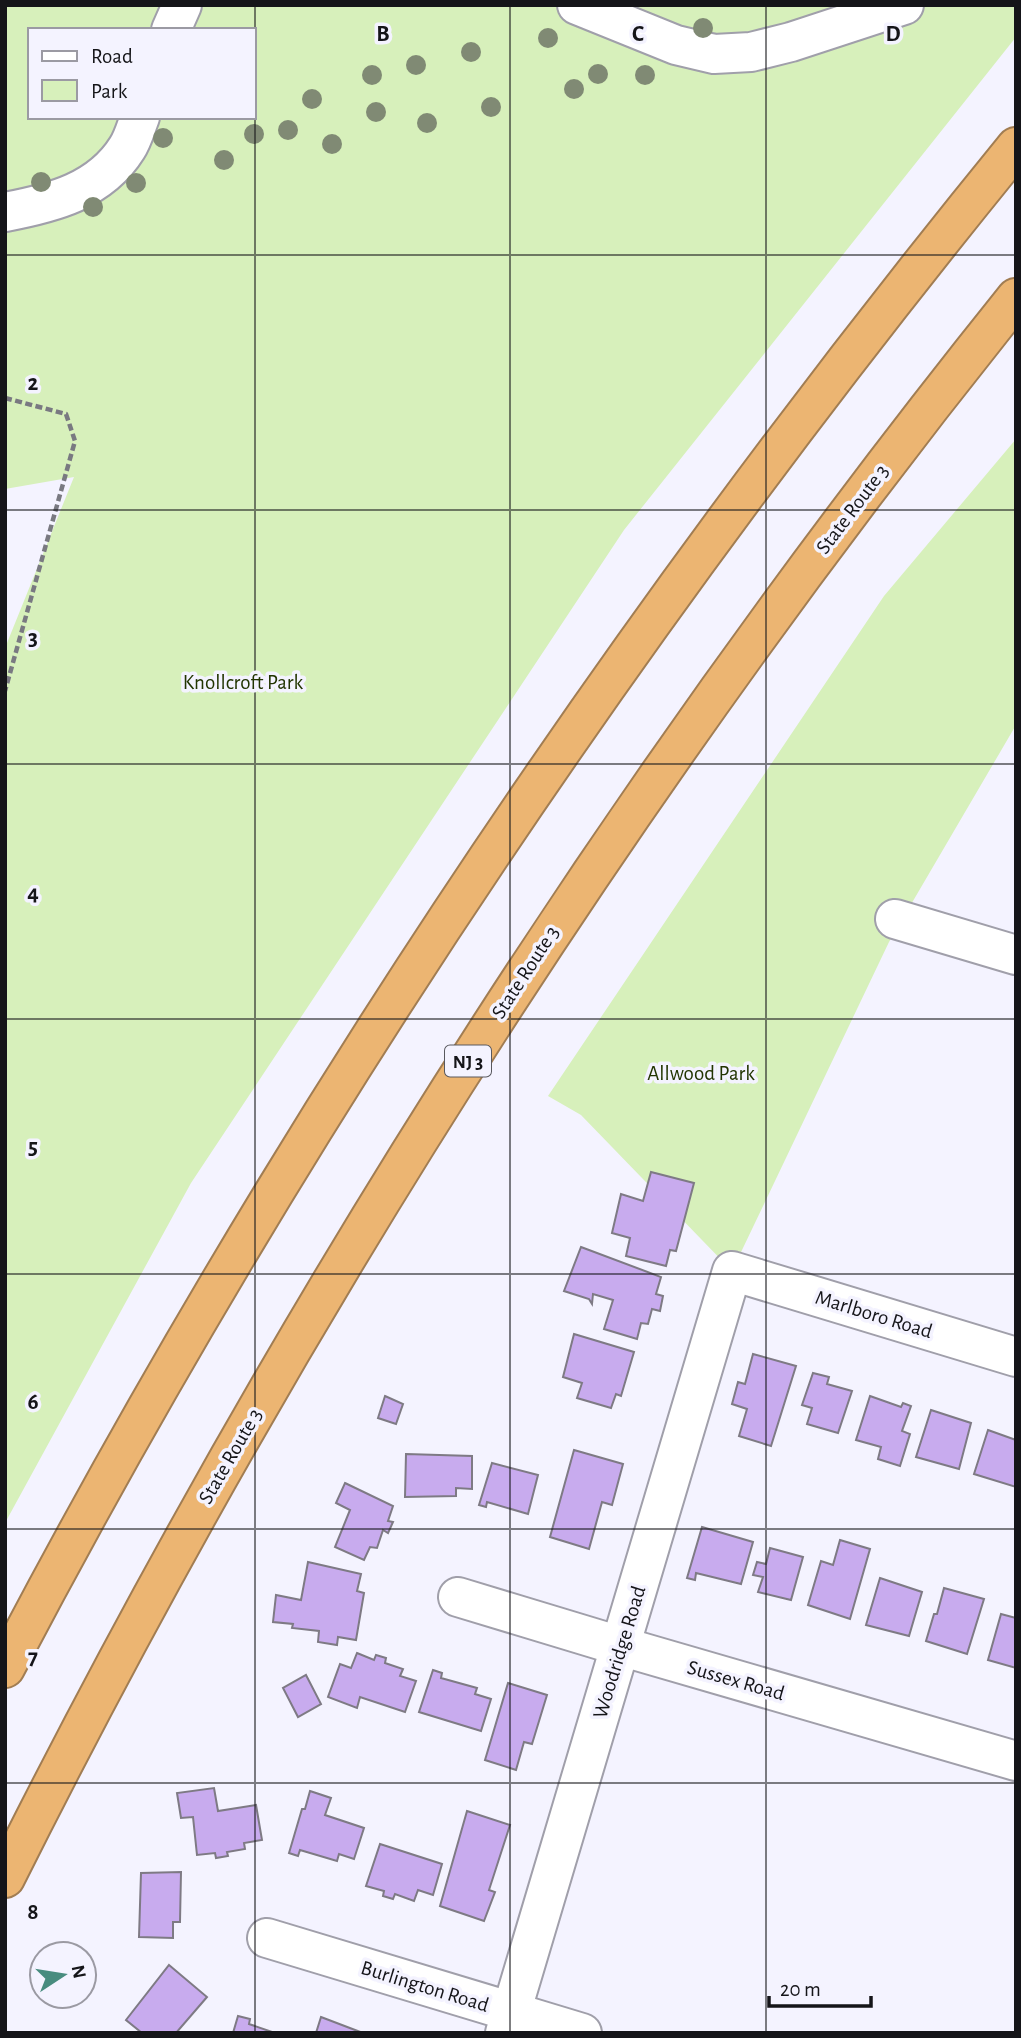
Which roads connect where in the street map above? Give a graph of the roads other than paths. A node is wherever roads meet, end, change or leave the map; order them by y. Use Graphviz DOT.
graph roads {
  1 [pos="182,5"];
  2 [pos="577,5"];
  3 [pos="904,5"];
  4 [pos="172,28"];
  5 [pos="139,119"];
  6 [pos="1016,147"];
  7 [pos="5,212"];
  8 [pos="1016,298"];
  9 [pos="895,919"];
  10 [pos="1016,955"];
  11 [pos="732,1271"];
  12 [pos="1016,1357"];
  13 [pos="458,1597"];
  14 [pos="620,1646"];
  15 [pos="5,1668"];
  16 [pos="1016,1761"];
  17 [pos="5,1878"];
  18 [pos="267,1938"];
  19 [pos="508,2022"];
  20 [pos="582,2033"];
  1 -- 4 [label="street"];
  2 -- 3 [label="street"];
  5 -- 7 [label="street"];
  6 -- 15 [label="highway"];
  8 -- 17 [label="highway, State Route 3 / NJ 3"];
  9 -- 10 [label="street"];
  11 -- 12 [label="street, Marlboro Road"];
  11 -- 14 [label="street, Woodridge Road"];
  13 -- 14 [label="street, Sussex Road"];
  14 -- 16 [label="street, Sussex Road"];
  14 -- 19 [label="street, Woodridge Road"];
  18 -- 19 [label="street, Burlington Road"];
  19 -- 20 [label="street, Burlington Road"];
}
